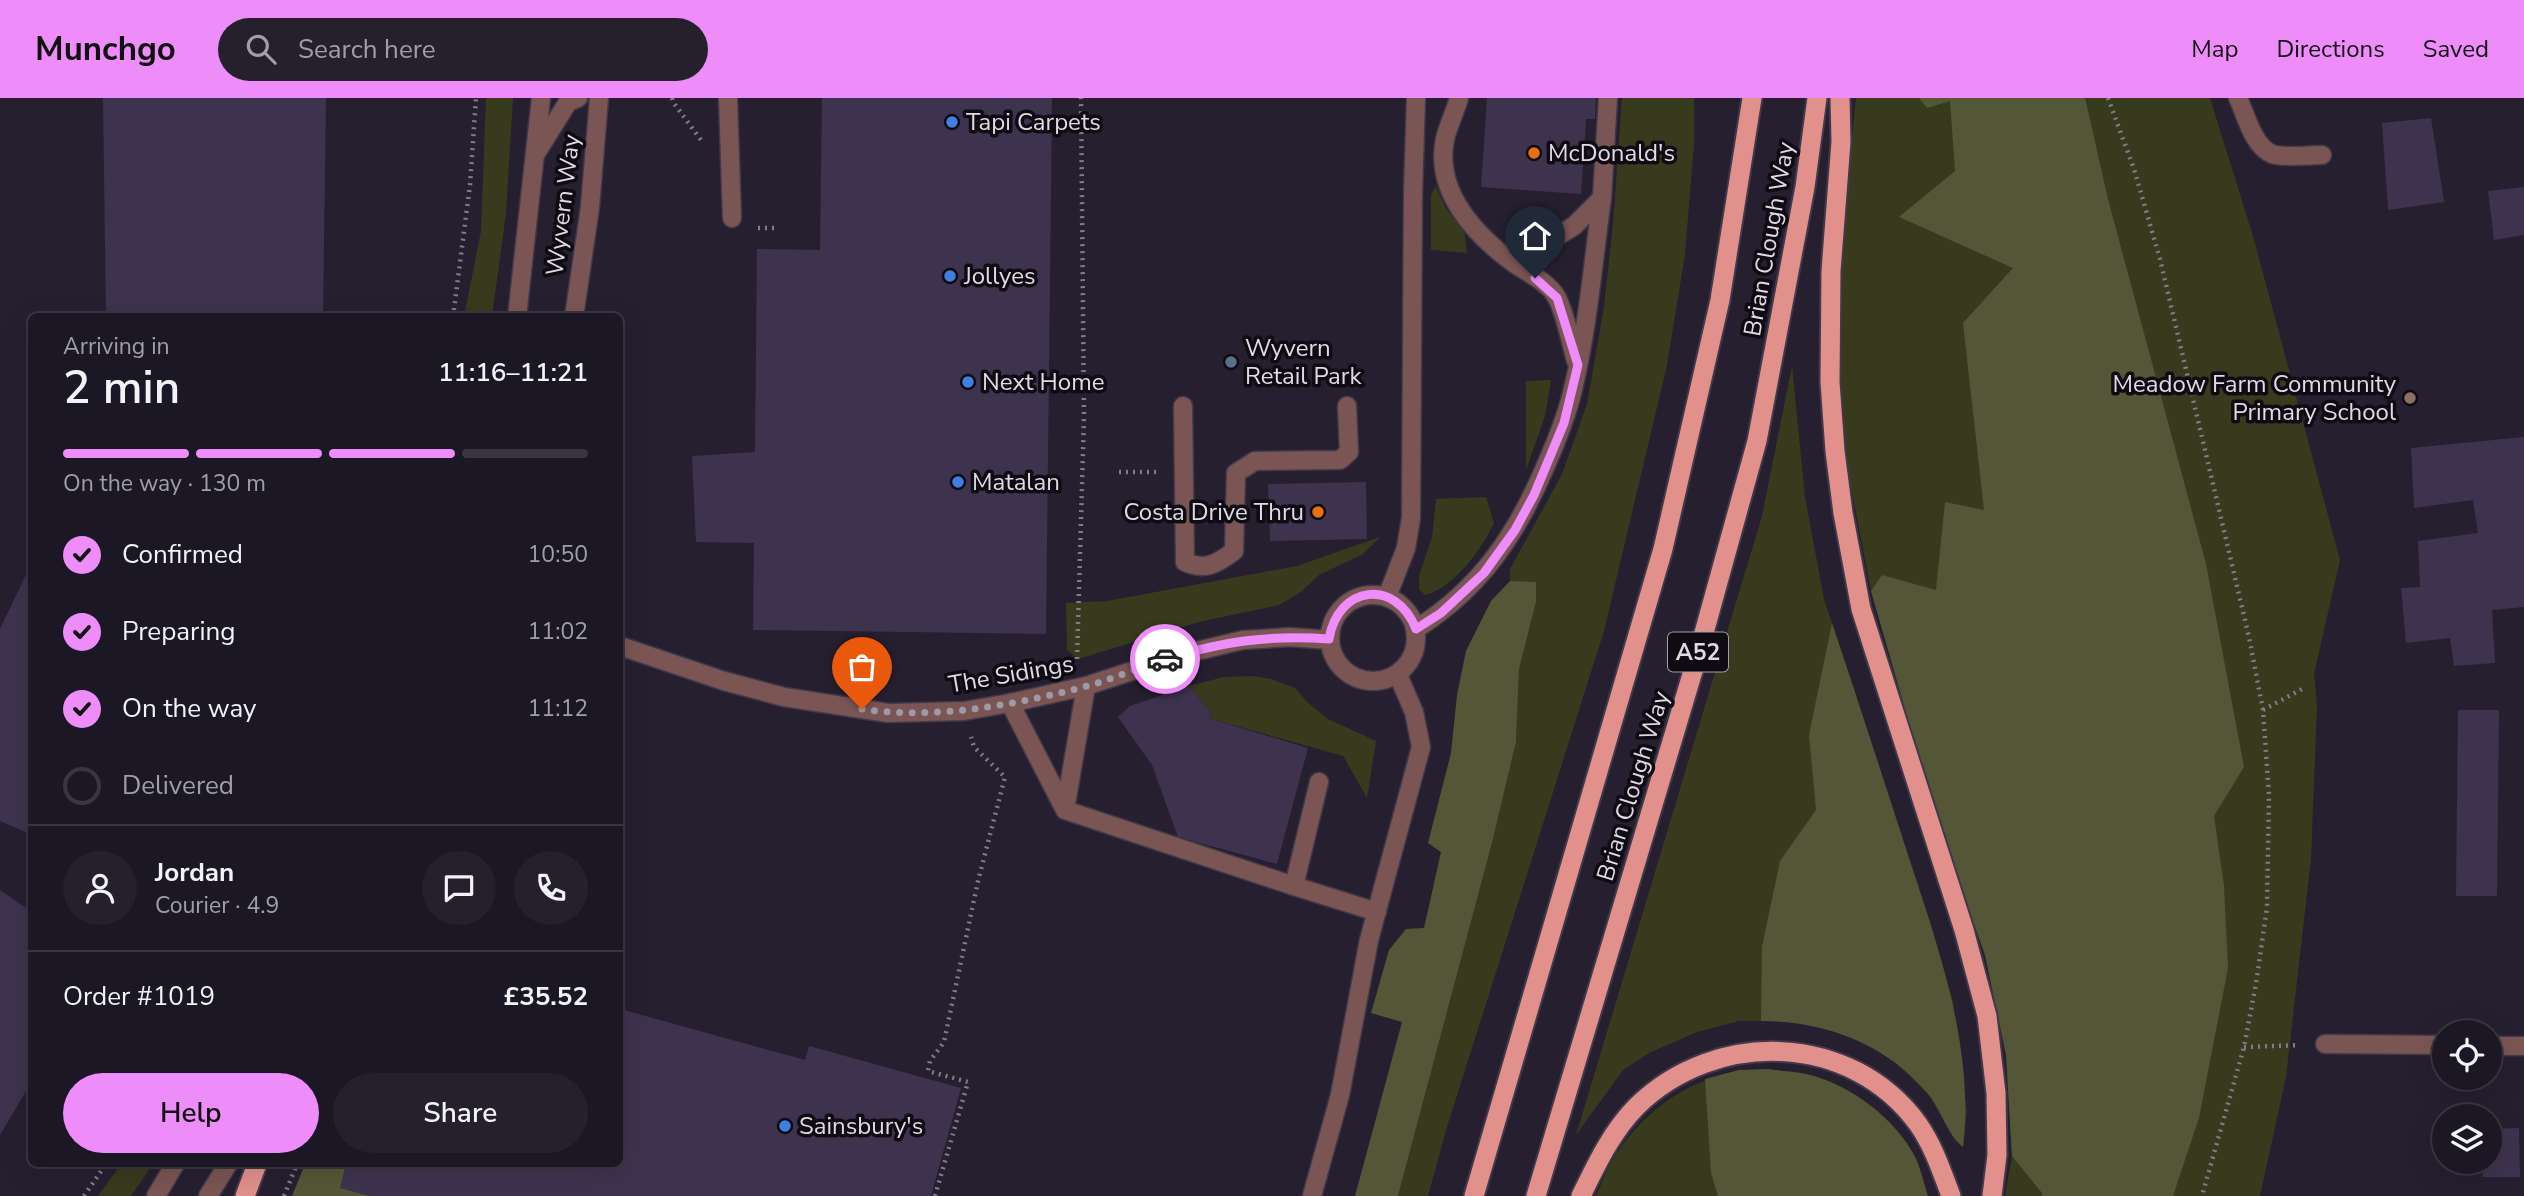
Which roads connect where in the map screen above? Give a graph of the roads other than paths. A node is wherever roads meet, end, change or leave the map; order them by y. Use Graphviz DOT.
graph roads {
  1 [pos="541,98"];
  2 [pos="578,98"];
  3 [pos="599,98"];
  4 [pos="728,98"];
  5 [pos="1416,98"];
  6 [pos="1459,98"];
  7 [pos="1608,98"];
  8 [pos="1742,98"];
  9 [pos="1752,98"];
  10 [pos="1818,98"];
  11 [pos="1840,98"];
  12 [pos="2238,98"];
  13 [pos="535,155"];
  14 [pos="2322,155"];
  15 [pos="1741,179"];
  16 [pos="1602,198"];
  17 [pos="732,218"];
  18 [pos="1507,258"];
  19 [pos="517,313"];
  20 [pos="575,313"];
  21 [pos="1578,365"];
  22 [pos="1183,406"];
  23 [pos="1347,406"];
  24 [pos="1387,597"];
  25 [pos="1416,629"];
  26 [pos="1329,639"];
  27 [pos="623,647"];
  28 [pos="1398,675"];
  29 [pos="1086,686"];
  30 [pos="1010,703"];
  31 [pos="1319,782"];
  32 [pos="1065,810"];
  33 [pos="1294,886"];
  34 [pos="1377,912"];
  35 [pos="2325,1044"];
  36 [pos="2432,1045"];
  37 [pos="2502,1046"];
  38 [pos="2524,1046"];
  39 [pos="173,1167"];
  40 [pos="226,1167"];
  41 [pos="256,1167"];
  42 [pos="156,1196"];
  43 [pos="208,1196"];
  44 [pos="245,1196"];
  45 [pos="1312,1196"];
  46 [pos="1474,1196"];
  47 [pos="1536,1196"];
  48 [pos="1581,1196"];
  49 [pos="1951,1196"];
  50 [pos="1992,1196"];
  1 -- 13 [label="street, Wyvern Way"];
  2 -- 13 [label="street"];
  3 -- 20 [label="street, Wyvern Way"];
  4 -- 17 [label="street"];
  5 -- 24 [label="street"];
  6 -- 18 [label="street"];
  7 -- 16 [label="street"];
  8 -- 15 [label="highway"];
  9 -- 15 [label="highway, Brian Clough Way / A52"];
  10 -- 47 [label="highway, Brian Clough Way / A52"];
  11 -- 50 [label="highway"];
  12 -- 14 [label="street"];
  13 -- 19 [label="street, Wyvern Way"];
  15 -- 46 [label="highway, Brian Clough Way / A52"];
  16 -- 18 [label="street"];
  16 -- 21 [label="street"];
  18 -- 21 [label="street"];
  21 -- 25 [label="street"];
  22 -- 23 [label="street"];
  24 -- 25 [label="street"];
  24 -- 26 [label="street"];
  25 -- 28 [label="street"];
  26 -- 28 [label="street"];
  26 -- 29 [label="street, The Sidings"];
  27 -- 30 [label="street, The Sidings"];
  28 -- 34 [label="street"];
  29 -- 30 [label="street, The Sidings"];
  29 -- 32 [label="street"];
  30 -- 32 [label="street"];
  31 -- 33 [label="street"];
  32 -- 33 [label="street"];
  33 -- 34 [label="street"];
  34 -- 45 [label="street"];
  35 -- 36 [label="street"];
  37 -- 38 [label="street"];
  39 -- 42 [label="street"];
  40 -- 43 [label="street"];
  41 -- 44 [label="highway"];
  48 -- 49 [label="highway"];
}
